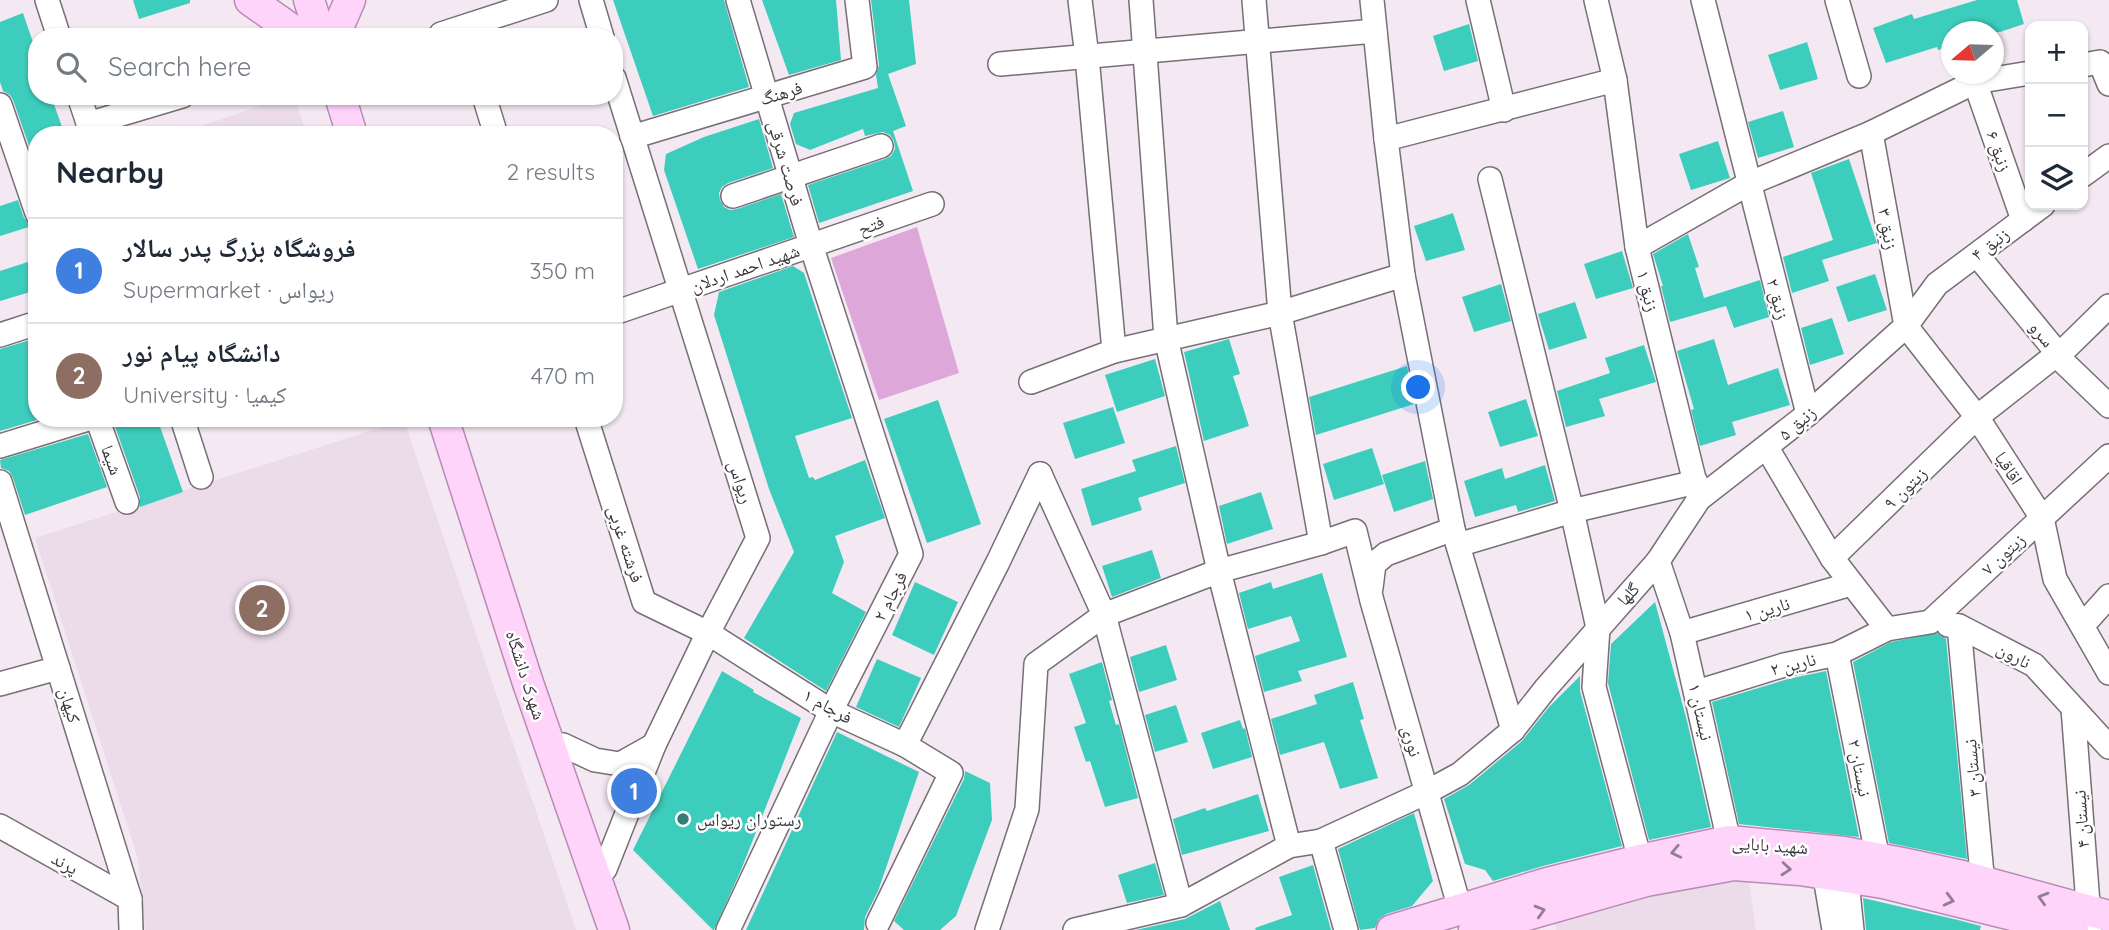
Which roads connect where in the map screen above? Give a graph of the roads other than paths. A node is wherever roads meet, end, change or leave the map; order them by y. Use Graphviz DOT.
graph roads {
  1 [pos="47,0"];
  2 [pos="250,0"];
  3 [pos="309,0"];
  4 [pos="326,0"];
  5 [pos="350,0"];
  6 [pos="547,0"];
  7 [pos="591,0"];
  8 [pos="738,0"];
  9 [pos="857,0"];
  10 [pos="1080,0"];
  11 [pos="1141,0"];
  12 [pos="1254,0"];
  13 [pos="1372,0"];
  14 [pos="1478,0"];
  15 [pos="1597,0"];
  16 [pos="1703,0"];
  17 [pos="1838,0"];
  18 [pos="56,28"];
  19 [pos="289,28"];
  20 [pos="327,28"];
  21 [pos="331,28"];
  22 [pos="336,28"];
  23 [pos="460,28"];
  24 [pos="599,28"];
  25 [pos="1375,31"];
  26 [pos="1258,41"];
  27 [pos="1146,51"];
  28 [pos="1087,57"];
  29 [pos="1000,64"];
  30 [pos="2088,64"];
  31 [pos="2025,74"];
  32 [pos="1859,76"];
  33 [pos="2004,77"];
  34 [pos="1615,80"];
  35 [pos="1971,84"];
  36 [pos="1976,84"];
  37 [pos="2109,84"];
  38 [pos="767,97"];
  39 [pos="0,105"];
  40 [pos="82,105"];
  41 [pos="157,105"];
  42 [pos="343,105"];
  43 [pos="358,105"];
  44 [pos="487,105"];
  45 [pos="622,105"];
  46 [pos="1503,110"];
  47 [pos="89,126"];
  48 [pos="98,126"];
  49 [pos="349,126"];
  50 [pos="365,126"];
  51 [pos="493,126"];
  52 [pos="1871,132"];
  53 [pos="632,137"];
  54 [pos="1386,139"];
  55 [pos="881,146"];
  56 [pos="2109,156"];
  57 [pos="11,171"];
  58 [pos="2088,171"];
  59 [pos="790,175"];
  60 [pos="1490,179"];
  61 [pos="1748,184"];
  62 [pos="733,196"];
  63 [pos="28,198"];
  64 [pos="932,204"];
  65 [pos="2036,210"];
  66 [pos="2023,220"];
  67 [pos="811,246"];
  68 [pos="1637,247"];
  69 [pos="1977,255"];
  70 [pos="1403,275"];
  71 [pos="1937,284"];
  72 [pos="680,290"];
  73 [pos="2109,306"];
  74 [pos="623,310"];
  75 [pos="1280,313"];
  76 [pos="28,326"];
  77 [pos="1906,326"];
  78 [pos="0,335"];
  79 [pos="1166,338"];
  80 [pos="1115,351"];
  81 [pos="2058,355"];
  82 [pos="1031,382"];
  83 [pos="2109,406"];
  84 [pos="1808,414"];
  85 [pos="1977,418"];
  86 [pos="62,427"];
  87 [pos="100,427"];
  88 [pos="185,427"];
  89 [pos="446,427"];
  90 [pos="463,427"];
  91 [pos="589,427"];
  92 [pos="0,446"];
  93 [pos="1767,448"];
  94 [pos="2109,456"];
  95 [pos="201,477"];
  96 [pos="0,482"];
  97 [pos="1697,490"];
  98 [pos="127,502"];
  99 [pos="1572,511"];
  100 [pos="2042,518"];
  101 [pos="1456,537"];
  102 [pos="1321,543"];
  103 [pos="1832,558"];
  104 [pos="1658,561"];
  105 [pos="1219,571"];
  106 [pos="1368,582"];
  107 [pos="1851,584"];
  108 [pos="2109,596"];
  109 [pos="1104,615"];
  110 [pos="1930,622"];
  111 [pos="2083,625"];
  112 [pos="1959,626"];
  113 [pos="1598,628"];
  114 [pos="1886,629"];
  115 [pos="708,633"];
  116 [pos="1682,634"];
  117 [pos="1837,654"];
  118 [pos="58,668"];
  119 [pos="2109,673"];
  120 [pos="0,684"];
  121 [pos="1697,692"];
  122 [pos="2073,708"];
  123 [pos="831,710"];
  124 [pos="1513,730"];
  125 [pos="563,745"];
  126 [pos="654,745"];
  127 [pos="905,745"];
  128 [pos="2109,747"];
  129 [pos="1427,792"];
  130 [pos="0,826"];
  131 [pos="1321,841"];
  132 [pos="1289,846"];
  133 [pos="1732,853"];
  134 [pos="1834,863"];
  135 [pos="605,869"];
  136 [pos="1881,870"];
  137 [pos="1643,871"];
  138 [pos="1984,895"];
  139 [pos="130,900"];
  140 [pos="1181,905"];
  141 [pos="1467,920"];
  142 [pos="2090,922"];
  143 [pos="878,923"];
  144 [pos="2013,924"];
  145 [pos="131,930"];
  146 [pos="614,930"];
  147 [pos="628,930"];
  148 [pos="728,930"];
  149 [pos="987,930"];
  150 [pos="1076,930"];
  151 [pos="1346,930"];
  152 [pos="1392,930"];
  153 [pos="1834,930"];
  154 [pos="1852,930"];
  1 -- 18 [label="street"];
  2 -- 19 [label="main road"];
  3 -- 20 [label="main road"];
  4 -- 21 [label="main road"];
  5 -- 22 [label="main road"];
  6 -- 23 [label="street"];
  7 -- 24 [label="street"];
  8 -- 38 [label="street, فرصت شرقی"];
  9 -- 38 [label="street, فرهنگ"];
  10 -- 28 [label="street"];
  11 -- 27 [label="street"];
  12 -- 26 [label="street"];
  13 -- 25 [label="street"];
  14 -- 46 [label="street"];
  15 -- 34 [label="street, زنبق ۱"];
  16 -- 61 [label="street, زنبق ۲"];
  17 -- 32 [label="street"];
  25 -- 26 [label="street"];
  25 -- 54 [label="street"];
  26 -- 27 [label="street"];
  26 -- 75 [label="street"];
  27 -- 28 [label="street"];
  27 -- 79 [label="street"];
  28 -- 29 [label="street"];
  28 -- 80 [label="street"];
  30 -- 37 [label="street"];
  31 -- 33 [label="street"];
  34 -- 46 [label="street"];
  34 -- 68 [label="street, زنبق ۱"];
  35 -- 52 [label="street"];
  36 -- 66 [label="street, زنبق ۶"];
  38 -- 53 [label="street, فرهنگ"];
  38 -- 59 [label="street, فرصت شرقی"];
  39 -- 57 [label="street"];
  40 -- 47 [label="street"];
  41 -- 48 [label="street"];
  42 -- 49 [label="main road"];
  43 -- 50 [label="main road"];
  44 -- 51 [label="street"];
  45 -- 53 [label="street, ریواس"];
  46 -- 54 [label="street"];
  52 -- 61 [label="street"];
  52 -- 77 [label="street, زنبق ۳"];
  53 -- 72 [label="street, ریواس"];
  54 -- 70 [label="street"];
  55 -- 59 [label="street"];
  56 -- 58 [label="street"];
  57 -- 63 [label="street"];
  59 -- 62 [label="street"];
  59 -- 67 [label="street, فرصت شرقی"];
  60 -- 99 [label="street"];
  61 -- 68 [label="street"];
  61 -- 84 [label="street, زنبق ۲"];
  64 -- 67 [label="street, فتح"];
  65 -- 66 [label="street, زنبق ۴"];
  66 -- 69 [label="street, زنبق ۴"];
  67 -- 72 [label="street, شهید احمد اردلان"];
  67 -- 123 [label="street, فرجام ۲"];
  68 -- 97 [label="street, زنبق ۱"];
  69 -- 71 [label="street, زنبق ۴"];
  69 -- 81 [label="street, سرو"];
  70 -- 75 [label="street"];
  70 -- 101 [label="street"];
  71 -- 77 [label="street, زنبق ۵"];
  72 -- 74 [label="street"];
  72 -- 115 [label="street, ریواس"];
  73 -- 81 [label="street"];
  75 -- 79 [label="street"];
  75 -- 102 [label="street"];
  76 -- 78 [label="street"];
  77 -- 84 [label="street, زنبق ۵"];
  77 -- 85 [label="street, اقاقیا"];
  79 -- 80 [label="street"];
  79 -- 105 [label="street"];
  80 -- 82 [label="street"];
  81 -- 83 [label="street, سرو"];
  81 -- 85 [label="street"];
  84 -- 93 [label="street, زنبق ۵"];
  85 -- 100 [label="street, اقاقیا"];
  85 -- 103 [label="street, زیتون ۹"];
  86 -- 92 [label="street"];
  87 -- 98 [label="street, شیما"];
  88 -- 95 [label="street"];
  89 -- 146 [label="main road, شهرک دانشگاه"];
  90 -- 125 [label="main road"];
  91 -- 115 [label="street, فرشته غربی"];
  93 -- 97 [label="street, زنبق ۵"];
  93 -- 103 [label="street"];
  94 -- 100 [label="street, زیتون ۷"];
  96 -- 118 [label="street, کیهان"];
  97 -- 99 [label="street"];
  97 -- 104 [label="street, زنبق ۵"];
  99 -- 101 [label="street"];
  99 -- 113 [label="street"];
  100 -- 110 [label="street, زیتون ۷"];
  100 -- 111 [label="street, اقاقیا"];
  101 -- 106 [label="street"];
  101 -- 124 [label="street"];
  102 -- 105 [label="street"];
  102 -- 106 [label="street, نوری"];
  103 -- 107 [label="street"];
  104 -- 113 [label="street, گلها"];
  104 -- 116 [label="street, نیستان ۱"];
  105 -- 109 [label="street"];
  105 -- 132 [label="street"];
  106 -- 129 [label="street, نوری"];
  107 -- 114 [label="street"];
  107 -- 116 [label="street, نارین ۱"];
  108 -- 111 [label="street"];
  109 -- 127 [label="street"];
  109 -- 140 [label="street"];
  109 -- 149 [label="street"];
  110 -- 112 [label="street, نارون"];
  110 -- 114 [label="street"];
  111 -- 119 [label="street, اقاقیا"];
  112 -- 122 [label="street, نارون"];
  112 -- 138 [label="street, نیستان ۳"];
  113 -- 124 [label="street, گلها"];
  113 -- 137 [label="street"];
  114 -- 117 [label="street, نارین ۲"];
  115 -- 123 [label="street, فرجام ۱"];
  115 -- 126 [label="street, ریواس"];
  116 -- 121 [label="street, نیستان ۱"];
  117 -- 121 [label="street, نارین ۲"];
  117 -- 136 [label="street, نیستان ۲"];
  118 -- 120 [label="street"];
  118 -- 139 [label="street, کیهان"];
  121 -- 133 [label="street, نیستان ۱"];
  122 -- 128 [label="street, نارون"];
  122 -- 142 [label="street, نیستان ۴"];
  123 -- 127 [label="street, فرجام ۱"];
  123 -- 148 [label="street, فرجام ۲"];
  124 -- 129 [label="street, گلها"];
  125 -- 126 [label="street"];
  125 -- 135 [label="main road"];
  126 -- 135 [label="street, ریواس"];
  127 -- 143 [label="street, فرجام ۱"];
  129 -- 131 [label="street, گلها"];
  129 -- 141 [label="street, نوری"];
  130 -- 139 [label="street, پرند"];
  131 -- 132 [label="street, گلها"];
  131 -- 151 [label="street"];
  132 -- 140 [label="street, گلها"];
  133 -- 134 [label="main road, شهید بابایی"];
  133 -- 137 [label="main road, شهید بابایی"];
  134 -- 136 [label="main road, شهید بابایی"];
  134 -- 153 [label="street"];
  134 -- 154 [label="street"];
  135 -- 147 [label="main road"];
  136 -- 138 [label="main road, شهید بابایی"];
  137 -- 141 [label="main road, شهید بابایی"];
  142 -- 138 [label="main road, شهید بابایی, one-way"];
  138 -- 144 [label="main road, شهید بابایی"];
  139 -- 145 [label="street, کیهان"];
  140 -- 150 [label="street, گلها"];
  141 -- 152 [label="main road, شهید بابایی"];
  142 -- 144 [label="main road, شهید بابایی"];
}
